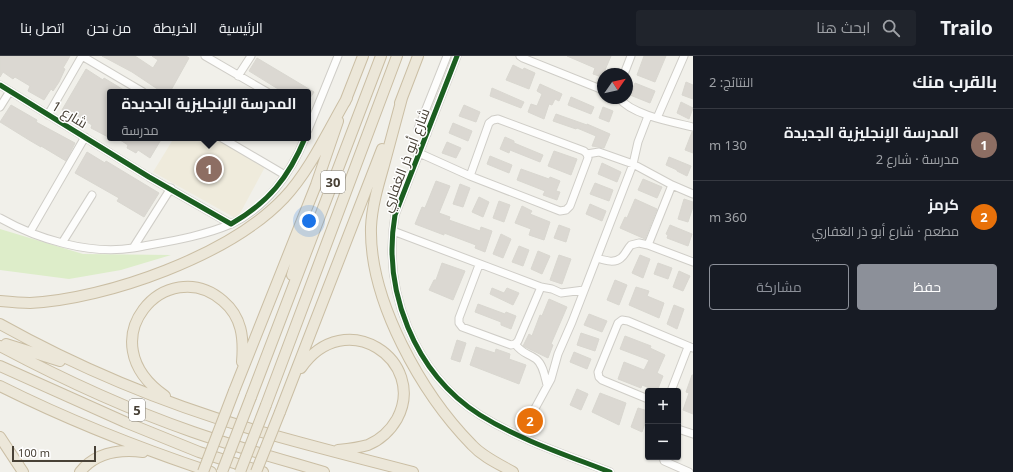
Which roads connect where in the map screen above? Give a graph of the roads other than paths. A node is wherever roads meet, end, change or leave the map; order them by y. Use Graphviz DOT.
graph roads {
  1 [pos="82,56"];
  2 [pos="205,56"];
  3 [pos="251,56"];
  4 [pos="338,56"];
  5 [pos="364,56"];
  6 [pos="381,56"];
  7 [pos="397,56"];
  8 [pos="418,56"];
  9 [pos="447,56"];
  10 [pos="457,56"];
  11 [pos="520,56"];
  12 [pos="631,56"];
  13 [pos="684,56"];
  14 [pos="626,68"];
  15 [pos="238,76"];
  16 [pos="0,85"];
  17 [pos="597,88"];
  18 [pos="138,89"];
  19 [pos="262,89"];
  20 [pos="10,91"];
  21 [pos="347,98"];
  22 [pos="402,98"];
  23 [pos="625,104"];
  24 [pos="0,107"];
  25 [pos="48,115"];
  26 [pos="311,115"];
  27 [pos="648,116"];
  28 [pos="657,118"];
  29 [pos="693,127"];
  30 [pos="427,134"];
  31 [pos="85,137"];
  32 [pos="227,141"];
  33 [pos="304,141"];
  34 [pos="419,153"];
  35 [pos="587,154"];
  36 [pos="633,164"];
  37 [pos="285,175"];
  38 [pos="470,176"];
  39 [pos="316,185"];
  40 [pos="672,186"];
  41 [pos="171,188"];
  42 [pos="693,194"];
  43 [pos="92,195"];
  44 [pos="0,218"];
  45 [pos="231,224"];
  46 [pos="392,231"];
  47 [pos="30,232"];
  48 [pos="62,243"];
  49 [pos="648,245"];
  50 [pos="132,248"];
  51 [pos="597,258"];
  52 [pos="693,262"];
  53 [pos="479,265"];
  54 [pos="541,287"];
  55 [pos="584,290"];
  56 [pos="0,300"];
  57 [pos="284,308"];
  58 [pos="0,324"];
  59 [pos="0,342"];
  60 [pos="515,344"];
  61 [pos="0,346"];
  62 [pos="691,348"];
  63 [pos="0,366"];
  64 [pos="241,373"];
  65 [pos="105,376"];
  66 [pos="291,383"];
  67 [pos="0,386"];
  68 [pos="547,386"];
  69 [pos="672,388"];
  70 [pos="645,397"];
  71 [pos="176,404"];
  72 [pos="681,430"];
  73 [pos="693,434"];
  74 [pos="520,436"];
  75 [pos="0,437"];
  76 [pos="332,451"];
  77 [pos="157,454"];
  78 [pos="664,460"];
  79 [pos="23,472"];
  80 [pos="80,472"];
  81 [pos="202,472"];
  82 [pos="211,472"];
  83 [pos="222,472"];
  84 [pos="240,472"];
  85 [pos="256,472"];
  86 [pos="263,472"];
  87 [pos="324,472"];
  88 [pos="412,472"];
  89 [pos="512,472"];
  90 [pos="610,472"];
  91 [pos="689,472"];
  1 -- 18 [label="street"];
  1 -- 25 [label="street"];
  2 -- 15 [label="street"];
  3 -- 15 [label="street"];
  4 -- 26 [label="street"];
  5 -- 21 [label="highway"];
  6 -- 57 [label="highway, 30"];
  7 -- 84 [label="highway, 30, bridge"];
  8 -- 22 [label="highway"];
  9 -- 30 [label="street"];
  10 -- 30 [label="street, شارع أبو ذر الغفاري"];
  11 -- 17 [label="street"];
  12 -- 14 [label="street"];
  13 -- 28 [label="street"];
  15 -- 19 [label="street"];
  16 -- 20 [label="street, شارع 1"];
  20 -- 24 [label="street"];
  20 -- 25 [label="street, شارع 1"];
  21 -- 39 [label="highway"];
  21 -- 56 [label="highway"];
  22 -- 66 [label="highway"];
  22 -- 89 [label="highway"];
  23 -- 27 [label="street"];
  25 -- 31 [label="street, شارع 1"];
  27 -- 28 [label="street"];
  27 -- 36 [label="street"];
  28 -- 29 [label="street"];
  30 -- 34 [label="street, شارع أبو ذر الغفاري"];
  31 -- 41 [label="street, شارع 1"];
  31 -- 47 [label="street"];
  32 -- 37 [label="street"];
  33 -- 37 [label="street"];
  34 -- 38 [label="street"];
  34 -- 46 [label="street, شارع أبو ذر الغفاري"];
  35 -- 36 [label="street"];
  35 -- 38 [label="street"];
  35 -- 38 [label="street"];
  36 -- 40 [label="street"];
  36 -- 51 [label="street"];
  37 -- 45 [label="street"];
  39 -- 57 [label="highway"];
  39 -- 64 [label="highway"];
  40 -- 42 [label="street"];
  40 -- 49 [label="street"];
  41 -- 45 [label="street, شارع 1"];
  41 -- 50 [label="street"];
  43 -- 48 [label="street"];
  44 -- 47 [label="street"];
  45 -- 50 [label="street"];
  46 -- 53 [label="street"];
  46 -- 74 [label="street, شارع أبو ذر الغفاري"];
  47 -- 48 [label="street"];
  48 -- 50 [label="street"];
  49 -- 51 [label="street"];
  49 -- 52 [label="street"];
  51 -- 55 [label="street"];
  53 -- 54 [label="street"];
  53 -- 60 [label="street"];
  54 -- 55 [label="street"];
  54 -- 60 [label="street"];
  55 -- 68 [label="street"];
  57 -- 83 [label="highway, 30, bridge"];
  58 -- 65 [label="highway"];
  59 -- 65 [label="highway"];
  60 -- 68 [label="street"];
  61 -- 87 [label="highway, 5"];
  62 -- 69 [label="street"];
  62 -- 70 [label="street"];
  63 -- 86 [label="highway, 5"];
  64 -- 71 [label="highway"];
  64 -- 81 [label="highway, bridge"];
  65 -- 71 [label="highway"];
  66 -- 76 [label="highway"];
  66 -- 85 [label="highway, bridge"];
  67 -- 77 [label="highway"];
  68 -- 74 [label="street"];
  71 -- 76 [label="highway"];
  72 -- 73 [label="street"];
  74 -- 90 [label="street, شارع أبو ذر الغفاري"];
  75 -- 79 [label="highway"];
  76 -- 88 [label="highway"];
  77 -- 80 [label="highway"];
  77 -- 82 [label="highway"];
  78 -- 91 [label="street"];
}
